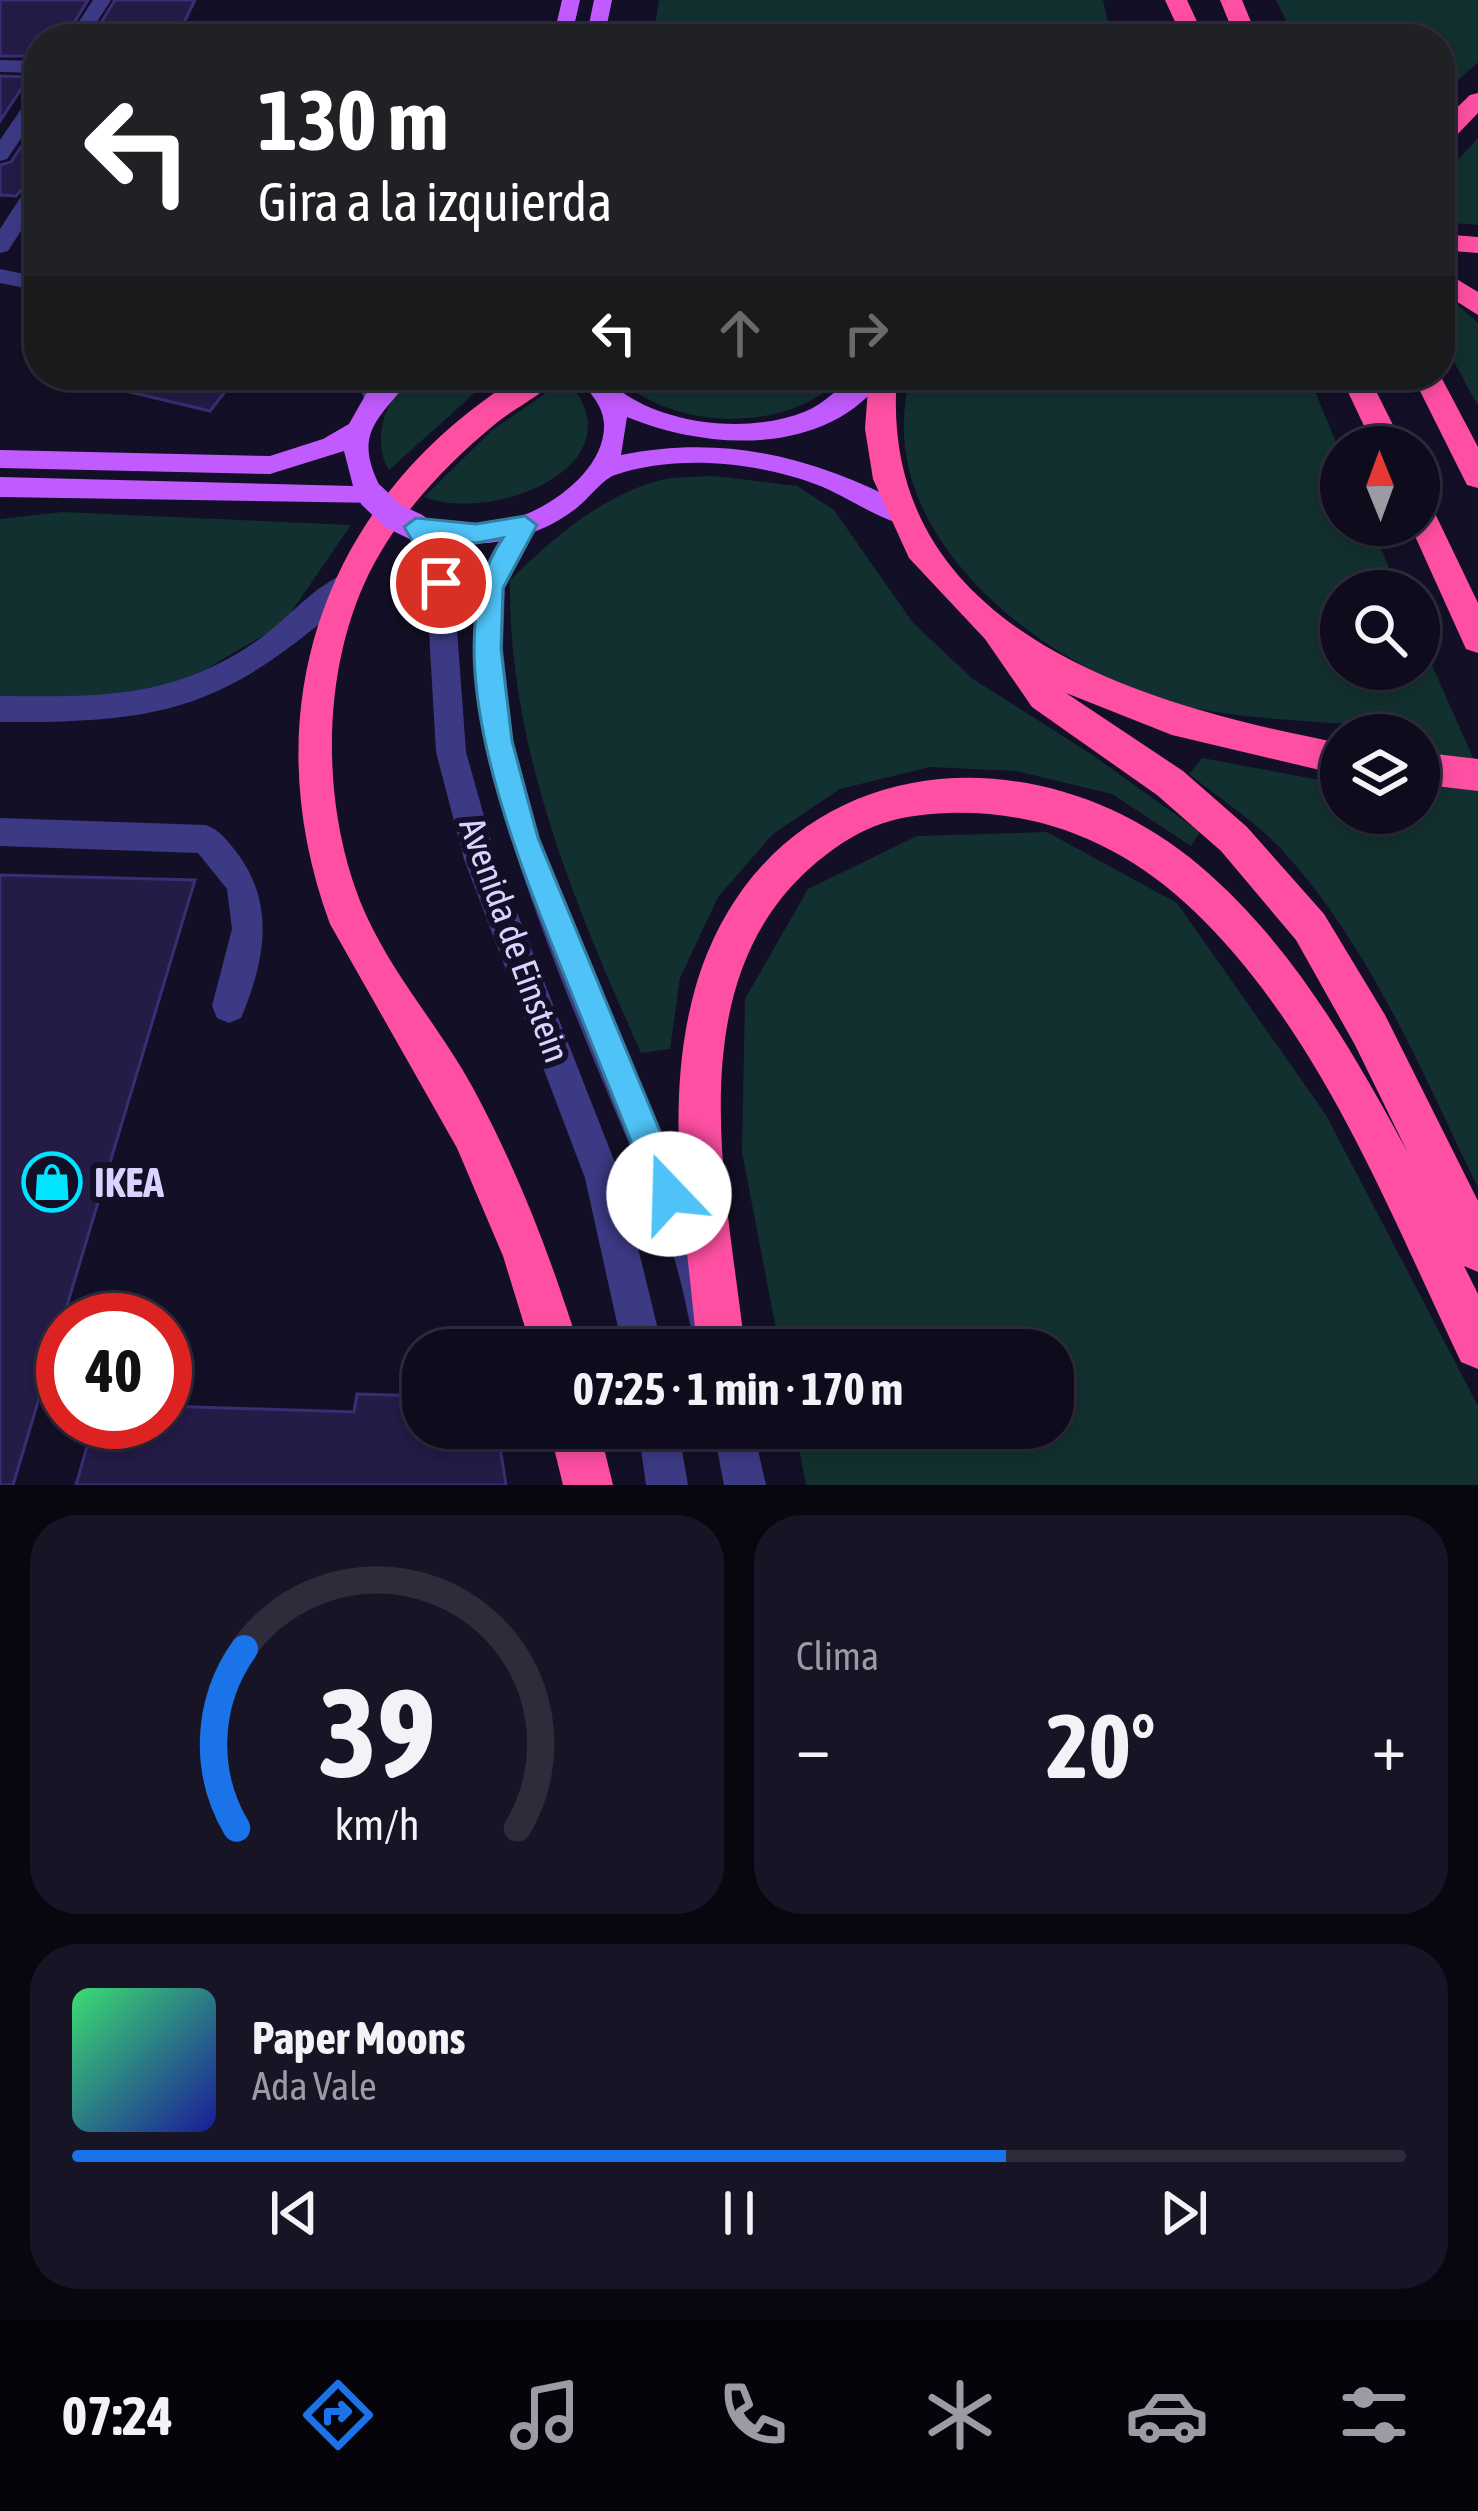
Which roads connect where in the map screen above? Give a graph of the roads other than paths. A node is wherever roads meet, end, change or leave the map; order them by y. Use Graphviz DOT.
graph roads {
  1 [pos="1478,100"];
  2 [pos="24,119"];
  3 [pos="1455,123"];
  4 [pos="0,155"];
  5 [pos="24,209"];
  6 [pos="0,246"];
  7 [pos="370,390"];
  8 [pos="520,390"];
  9 [pos="602,390"];
  10 [pos="860,390"];
  11 [pos="879,390"];
  12 [pos="1361,390"];
  13 [pos="1434,390"];
  14 [pos="610,399"];
  15 [pos="1379,426"];
  16 [pos="357,431"];
  17 [pos="0,459"];
  18 [pos="603,468"];
  19 [pos="1478,477"];
  20 [pos="0,487"];
  21 [pos="372,496"];
  22 [pos="898,513"];
  23 [pos="525,525"];
  24 [pos="416,527"];
  25 [pos="1435,546"];
  26 [pos="347,584"];
  27 [pos="1001,638"];
  28 [pos="1478,639"];
  29 [pos="0,710"];
  30 [pos="1320,755"];
  31 [pos="1440,770"];
  32 [pos="1478,775"];
  33 [pos="0,832"];
  34 [pos="229,1006"];
  35 [pos="1478,1249"];
  36 [pos="548,1329"];
  37 [pos="638,1329"];
  38 [pos="712,1329"];
  39 [pos="717,1329"];
  40 [pos="1478,1346"];
  41 [pos="579,1449"];
  42 [pos="661,1449"];
  43 [pos="737,1449"];
  44 [pos="588,1485"];
  45 [pos="667,1485"];
  46 [pos="745,1485"];
  1 -- 3 [label="highway"];
  2 -- 4 [label="street"];
  5 -- 6 [label="street"];
  7 -- 16 [label="main road"];
  8 -- 26 [label="highway"];
  9 -- 14 [label="main road"];
  10 -- 14 [label="main road"];
  11 -- 22 [label="highway"];
  12 -- 15 [label="highway"];
  13 -- 19 [label="highway"];
  14 -- 18 [label="main road"];
  16 -- 17 [label="main road"];
  16 -- 21 [label="main road"];
  18 -- 22 [label="main road"];
  18 -- 23 [label="main road"];
  20 -- 21 [label="main road"];
  21 -- 24 [label="main road, bridge"];
  22 -- 27 [label="highway"];
  23 -- 24 [label="main road"];
  23 -- 38 [label="street, Avenida de Einstein"];
  24 -- 37 [label="street, Avenida de Einstein"];
  25 -- 28 [label="highway"];
  26 -- 29 [label="street"];
  26 -- 36 [label="highway"];
  27 -- 30 [label="highway"];
  27 -- 35 [label="highway"];
  31 -- 32 [label="highway"];
  33 -- 34 [label="street"];
  39 -- 40 [label="highway"];
  41 -- 44 [label="highway"];
  42 -- 45 [label="street"];
  43 -- 46 [label="street"];
}
